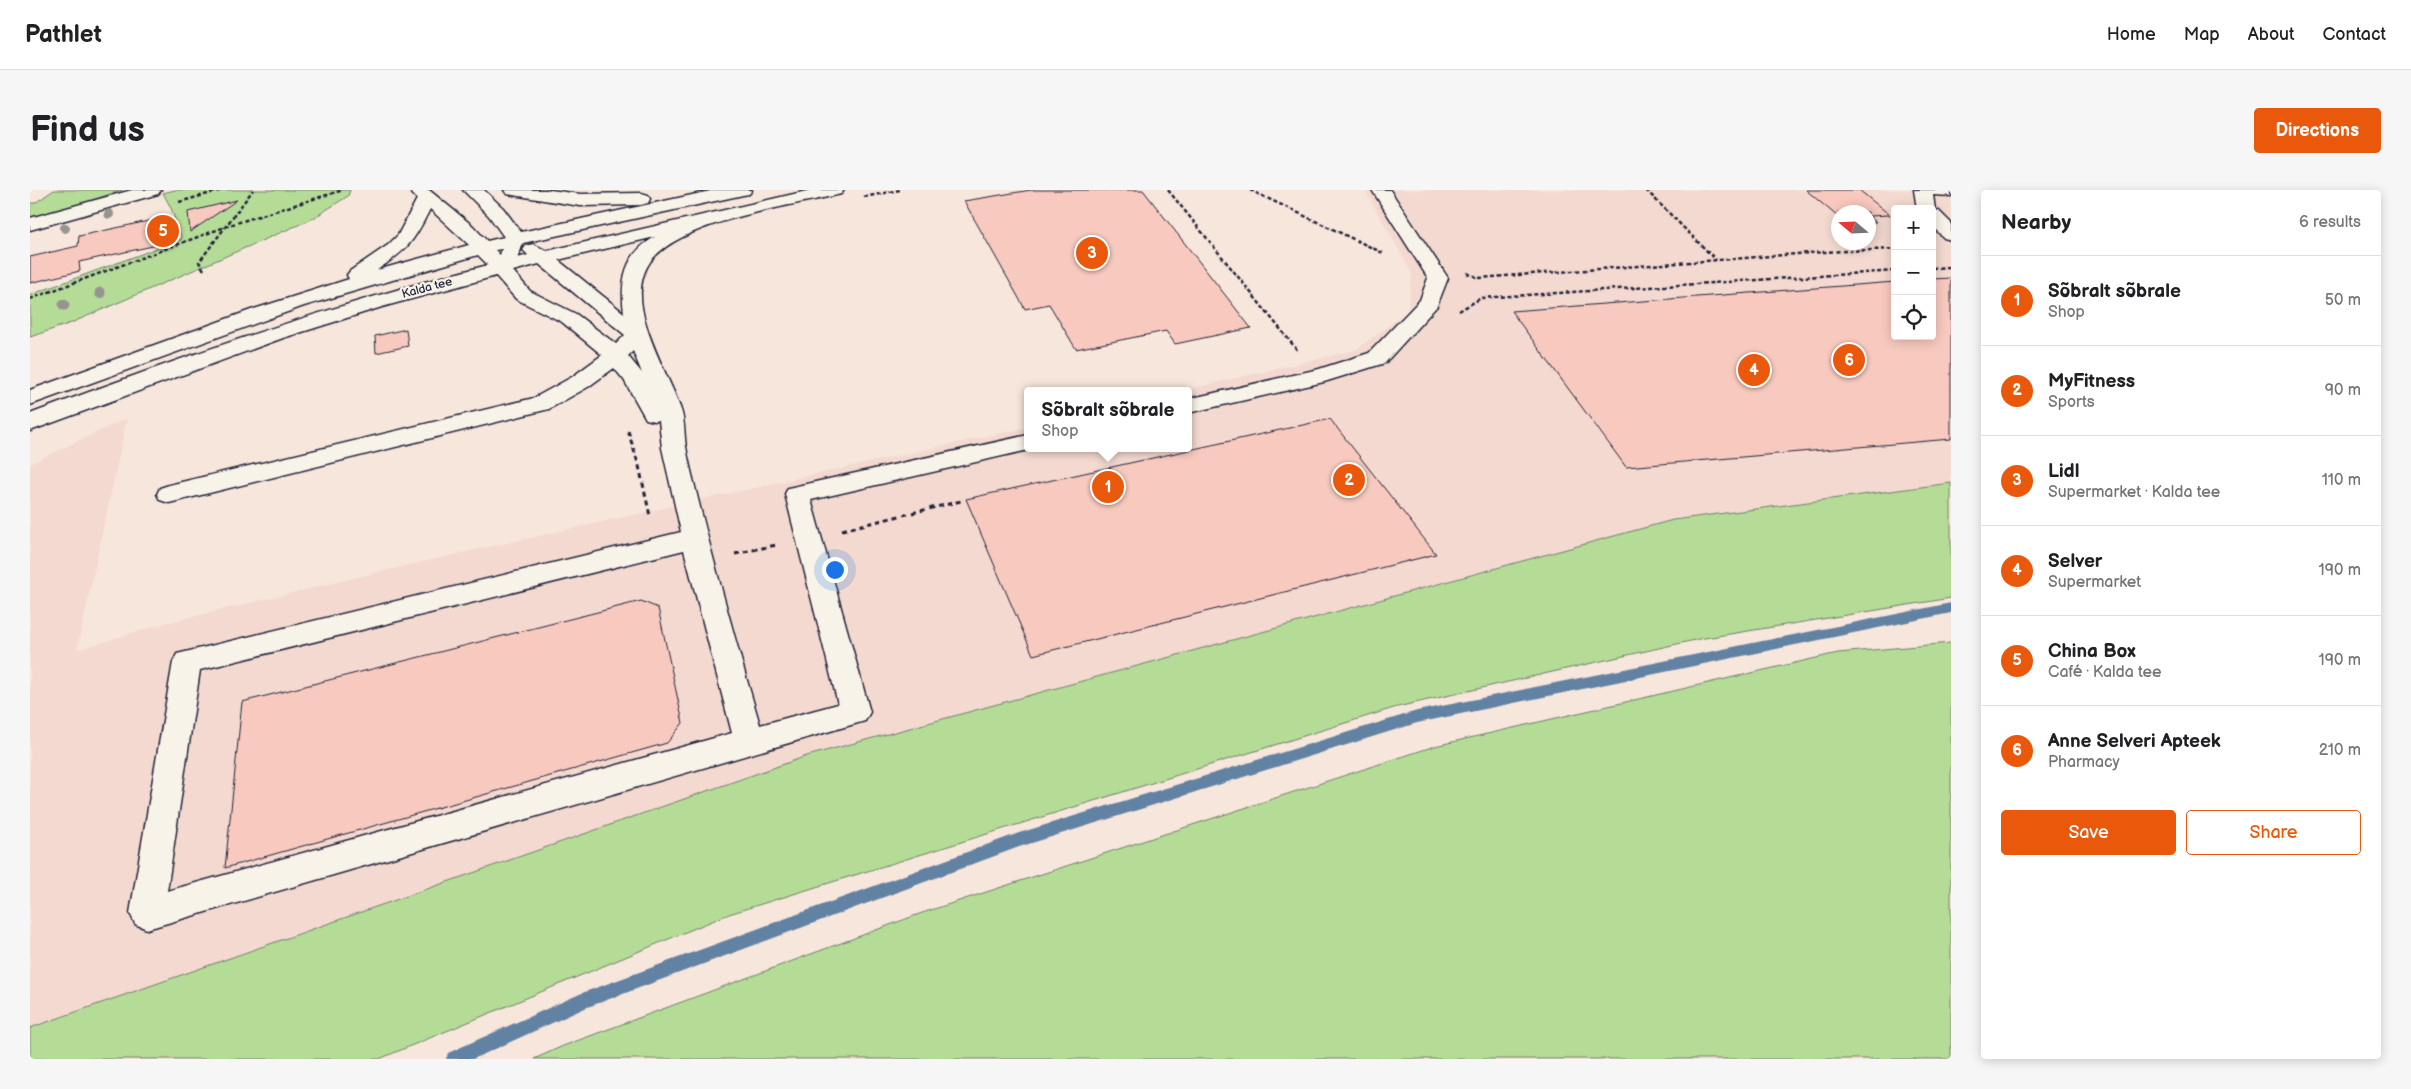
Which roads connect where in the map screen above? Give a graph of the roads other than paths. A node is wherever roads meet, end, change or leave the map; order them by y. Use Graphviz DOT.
graph roads {
  1 [pos="152,190"];
  2 [pos="472,190"];
  3 [pos="513,190"];
  4 [pos="743,190"];
  5 [pos="836,190"];
  6 [pos="1381,190"];
  7 [pos="1923,190"];
  8 [pos="1934,190"];
  9 [pos="1951,190"];
  10 [pos="422,194"];
  11 [pos="715,195"];
  12 [pos="1925,205"];
  13 [pos="719,216"];
  14 [pos="1936,219"];
  15 [pos="30,224"];
  16 [pos="1951,234"];
  17 [pos="514,239"];
  18 [pos="484,248"];
  19 [pos="543,257"];
  20 [pos="501,268"];
  21 [pos="336,289"];
  22 [pos="637,335"];
  23 [pos="617,357"];
  24 [pos="30,398"];
  25 [pos="1192,405"];
  26 [pos="30,423"];
  27 [pos="1024,444"];
  28 [pos="674,448"];
  29 [pos="169,494"];
  30 [pos="695,538"];
  31 [pos="749,741"];
  1 -- 15 [label="street"];
  2 -- 17 [label="street"];
  3 -- 11 [label="street"];
  4 -- 11 [label="street, Kalda tee"];
  5 -- 13 [label="street, Kalda tee"];
  6 -- 25 [label="street"];
  7 -- 12 [label="street"];
  8 -- 9 [label="street"];
  10 -- 18 [label="street"];
  10 -- 21 [label="street"];
  11 -- 17 [label="street, Kalda tee"];
  13 -- 19 [label="street, Kalda tee"];
  13 -- 22 [label="street"];
  14 -- 16 [label="street"];
  17 -- 18 [label="street, Kalda tee"];
  17 -- 19 [label="street"];
  17 -- 20 [label="street"];
  18 -- 20 [label="street"];
  18 -- 21 [label="street, Kalda tee"];
  19 -- 20 [label="street, Kalda tee"];
  19 -- 22 [label="street"];
  20 -- 23 [label="street"];
  20 -- 26 [label="street, Kalda tee"];
  21 -- 24 [label="street, Kalda tee"];
  22 -- 23 [label="street"];
  22 -- 28 [label="street"];
  23 -- 28 [label="street"];
  23 -- 29 [label="street"];
  27 -- 31 [label="street"];
  28 -- 30 [label="street"];
  30 -- 31 [label="street"];
  30 -- 31 [label="street"];
}
